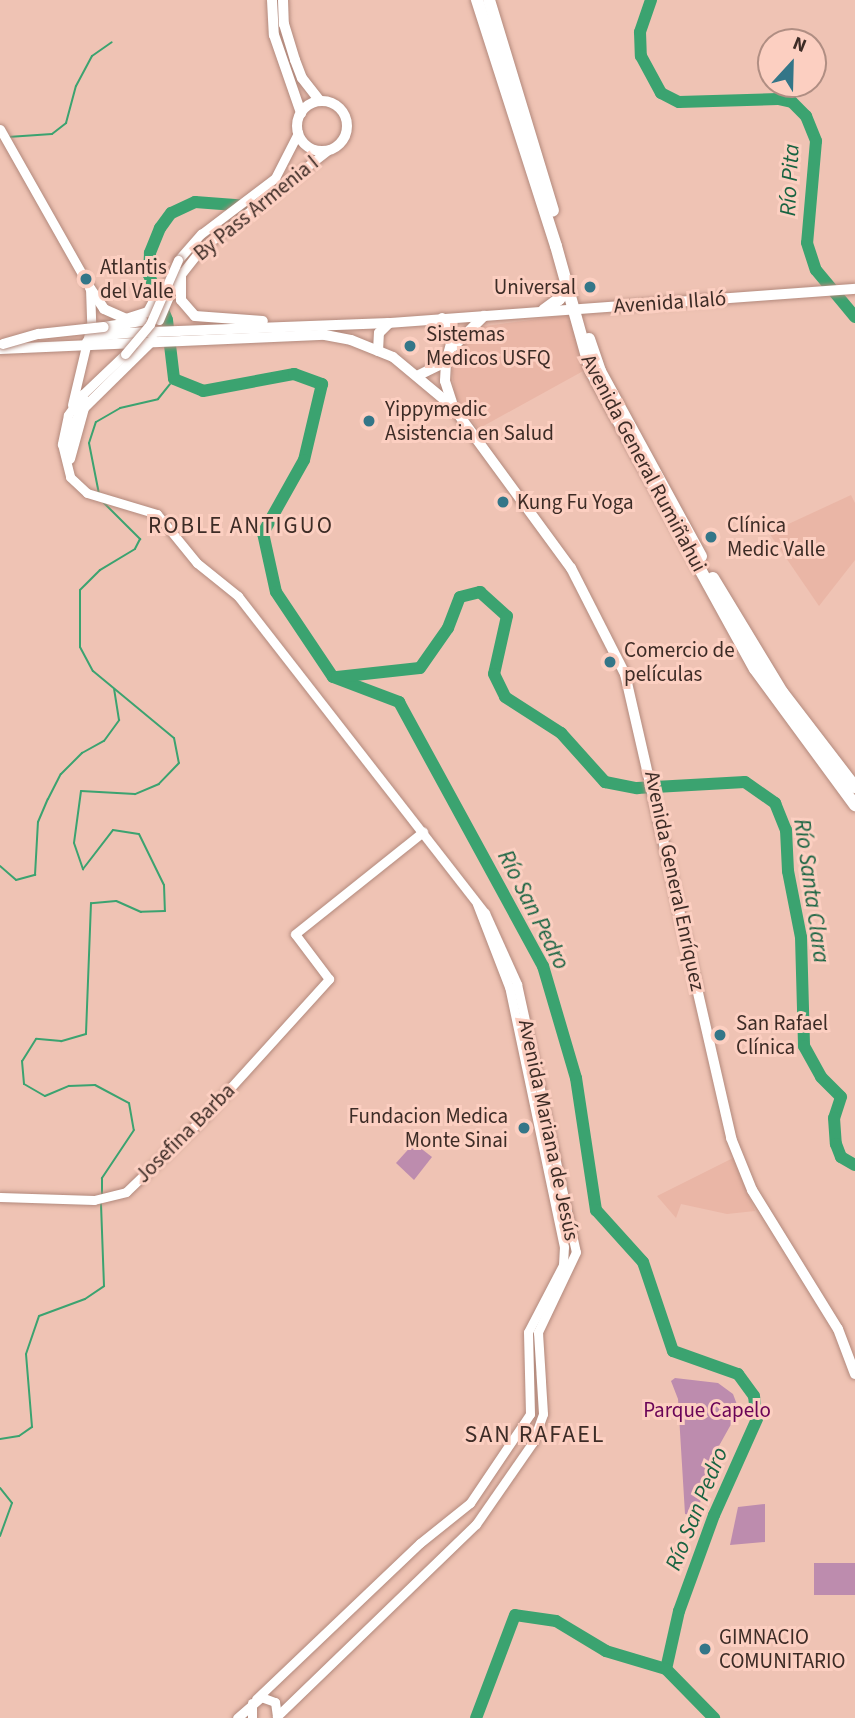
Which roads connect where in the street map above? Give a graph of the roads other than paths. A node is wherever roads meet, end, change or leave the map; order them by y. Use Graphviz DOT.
graph roads {
  1 [pos="272,0"];
  2 [pos="283,0"];
  3 [pos="484,3"];
  4 [pos="320,101"];
  5 [pos="301,113"];
  6 [pos="0,129"];
  7 [pos="298,133"];
  8 [pos="327,151"];
  9 [pos="178,260"];
  10 [pos="181,272"];
  11 [pos="566,282"];
  12 [pos="90,288"];
  13 [pos="855,289"];
  14 [pos="577,308"];
  15 [pos="157,310"];
  16 [pos="544,310"];
  17 [pos="486,315"];
  18 [pos="442,318"];
  19 [pos="389,323"];
  20 [pos="319,326"];
  21 [pos="190,334"];
  22 [pos="157,337"];
  23 [pos="87,342"];
  24 [pos="1,346"];
  25 [pos="453,347"];
  26 [pos="378,351"];
  27 [pos="446,362"];
  28 [pos="419,374"];
  29 [pos="84,396"];
  30 [pos="453,407"];
  31 [pos="71,410"];
  32 [pos="70,459"];
  33 [pos="83,490"];
  34 [pos="855,787"];
  35 [pos="855,805"];
  36 [pos="423,832"];
  37 [pos="477,902"];
  38 [pos="0,1197"];
  39 [pos="565,1257"];
  40 [pos="575,1258"];
  41 [pos="855,1374"];
  42 [pos="255,1700"];
  43 [pos="277,1717"];
  44 [pos="237,1718"];
  45 [pos="252,1718"];
  1 -- 5 [label="main road"];
  2 -- 4 [label="main road"];
  3 -- 11 [label="highway, Avenida General Rumiñahui"];
  3 -- 14 [label="highway, Avenida General Rumiñahui"];
  4 -- 5 [label="main road"];
  4 -- 8 [label="main road"];
  5 -- 7 [label="main road"];
  6 -- 12 [label="street"];
  7 -- 8 [label="main road"];
  7 -- 9 [label="street, By Pass Armenia I"];
  8 -- 10 [label="street, By Pass Armenia I"];
  9 -- 12 [label="main road, bridge"];
  9 -- 15 [label="street, By Pass Armenia I, bridge"];
  10 -- 20 [label="main road"];
  10 -- 29 [label="street, By Pass Armenia I, bridge"];
  11 -- 14 [label="highway, Avenida General Rumiñahui"];
  11 -- 16 [label="highway"];
  12 -- 23 [label="street"];
  13 -- 14 [label="main road, Avenida Ilaló"];
  14 -- 16 [label="main road, Avenida Ilaló"];
  14 -- 34 [label="highway, Avenida General Rumiñahui"];
  14 -- 35 [label="highway, Avenida General Rumiñahui"];
  15 -- 24 [label="main road, bridge"];
  15 -- 29 [label="street, By Pass Armenia I, bridge"];
  16 -- 17 [label="main road, Avenida Ilaló"];
  17 -- 18 [label="main road, Avenida Ilaló"];
  17 -- 25 [label="main road"];
  18 -- 19 [label="main road"];
  18 -- 25 [label="main road"];
  19 -- 20 [label="main road"];
  19 -- 26 [label="main road"];
  20 -- 21 [label="main road"];
  21 -- 22 [label="main road"];
  21 -- 26 [label="main road"];
  22 -- 23 [label="main road"];
  22 -- 32 [label="main road"];
  23 -- 24 [label="main road"];
  23 -- 31 [label="street"];
  25 -- 27 [label="main road"];
  26 -- 28 [label="main road"];
  27 -- 28 [label="main road"];
  27 -- 30 [label="main road, Avenida General Enríquez"];
  28 -- 30 [label="main road, Avenida General Enríquez"];
  29 -- 31 [label="street, By Pass Armenia I"];
  29 -- 32 [label="street, By Pass Armenia I"];
  30 -- 41 [label="main road, Avenida General Enríquez"];
  31 -- 33 [label="street, By Pass Armenia I"];
  32 -- 33 [label="street, By Pass Armenia I"];
  33 -- 36 [label="street, Avenida Mariana de Jesús"];
  36 -- 37 [label="street, Avenida Mariana de Jesús"];
  36 -- 38 [label="street, Josefina Barba"];
  37 -- 39 [label="street, Avenida Mariana de Jesús"];
  37 -- 40 [label="street, Avenida Mariana de Jesús"];
  39 -- 40 [label="street"];
  39 -- 42 [label="street, Avenida Mariana de Jesús"];
  40 -- 43 [label="street, Avenida Mariana de Jesús"];
  42 -- 43 [label="street"];
  42 -- 44 [label="street, Avenida Mariana de Jesús"];
  42 -- 45 [label="street"];
}
